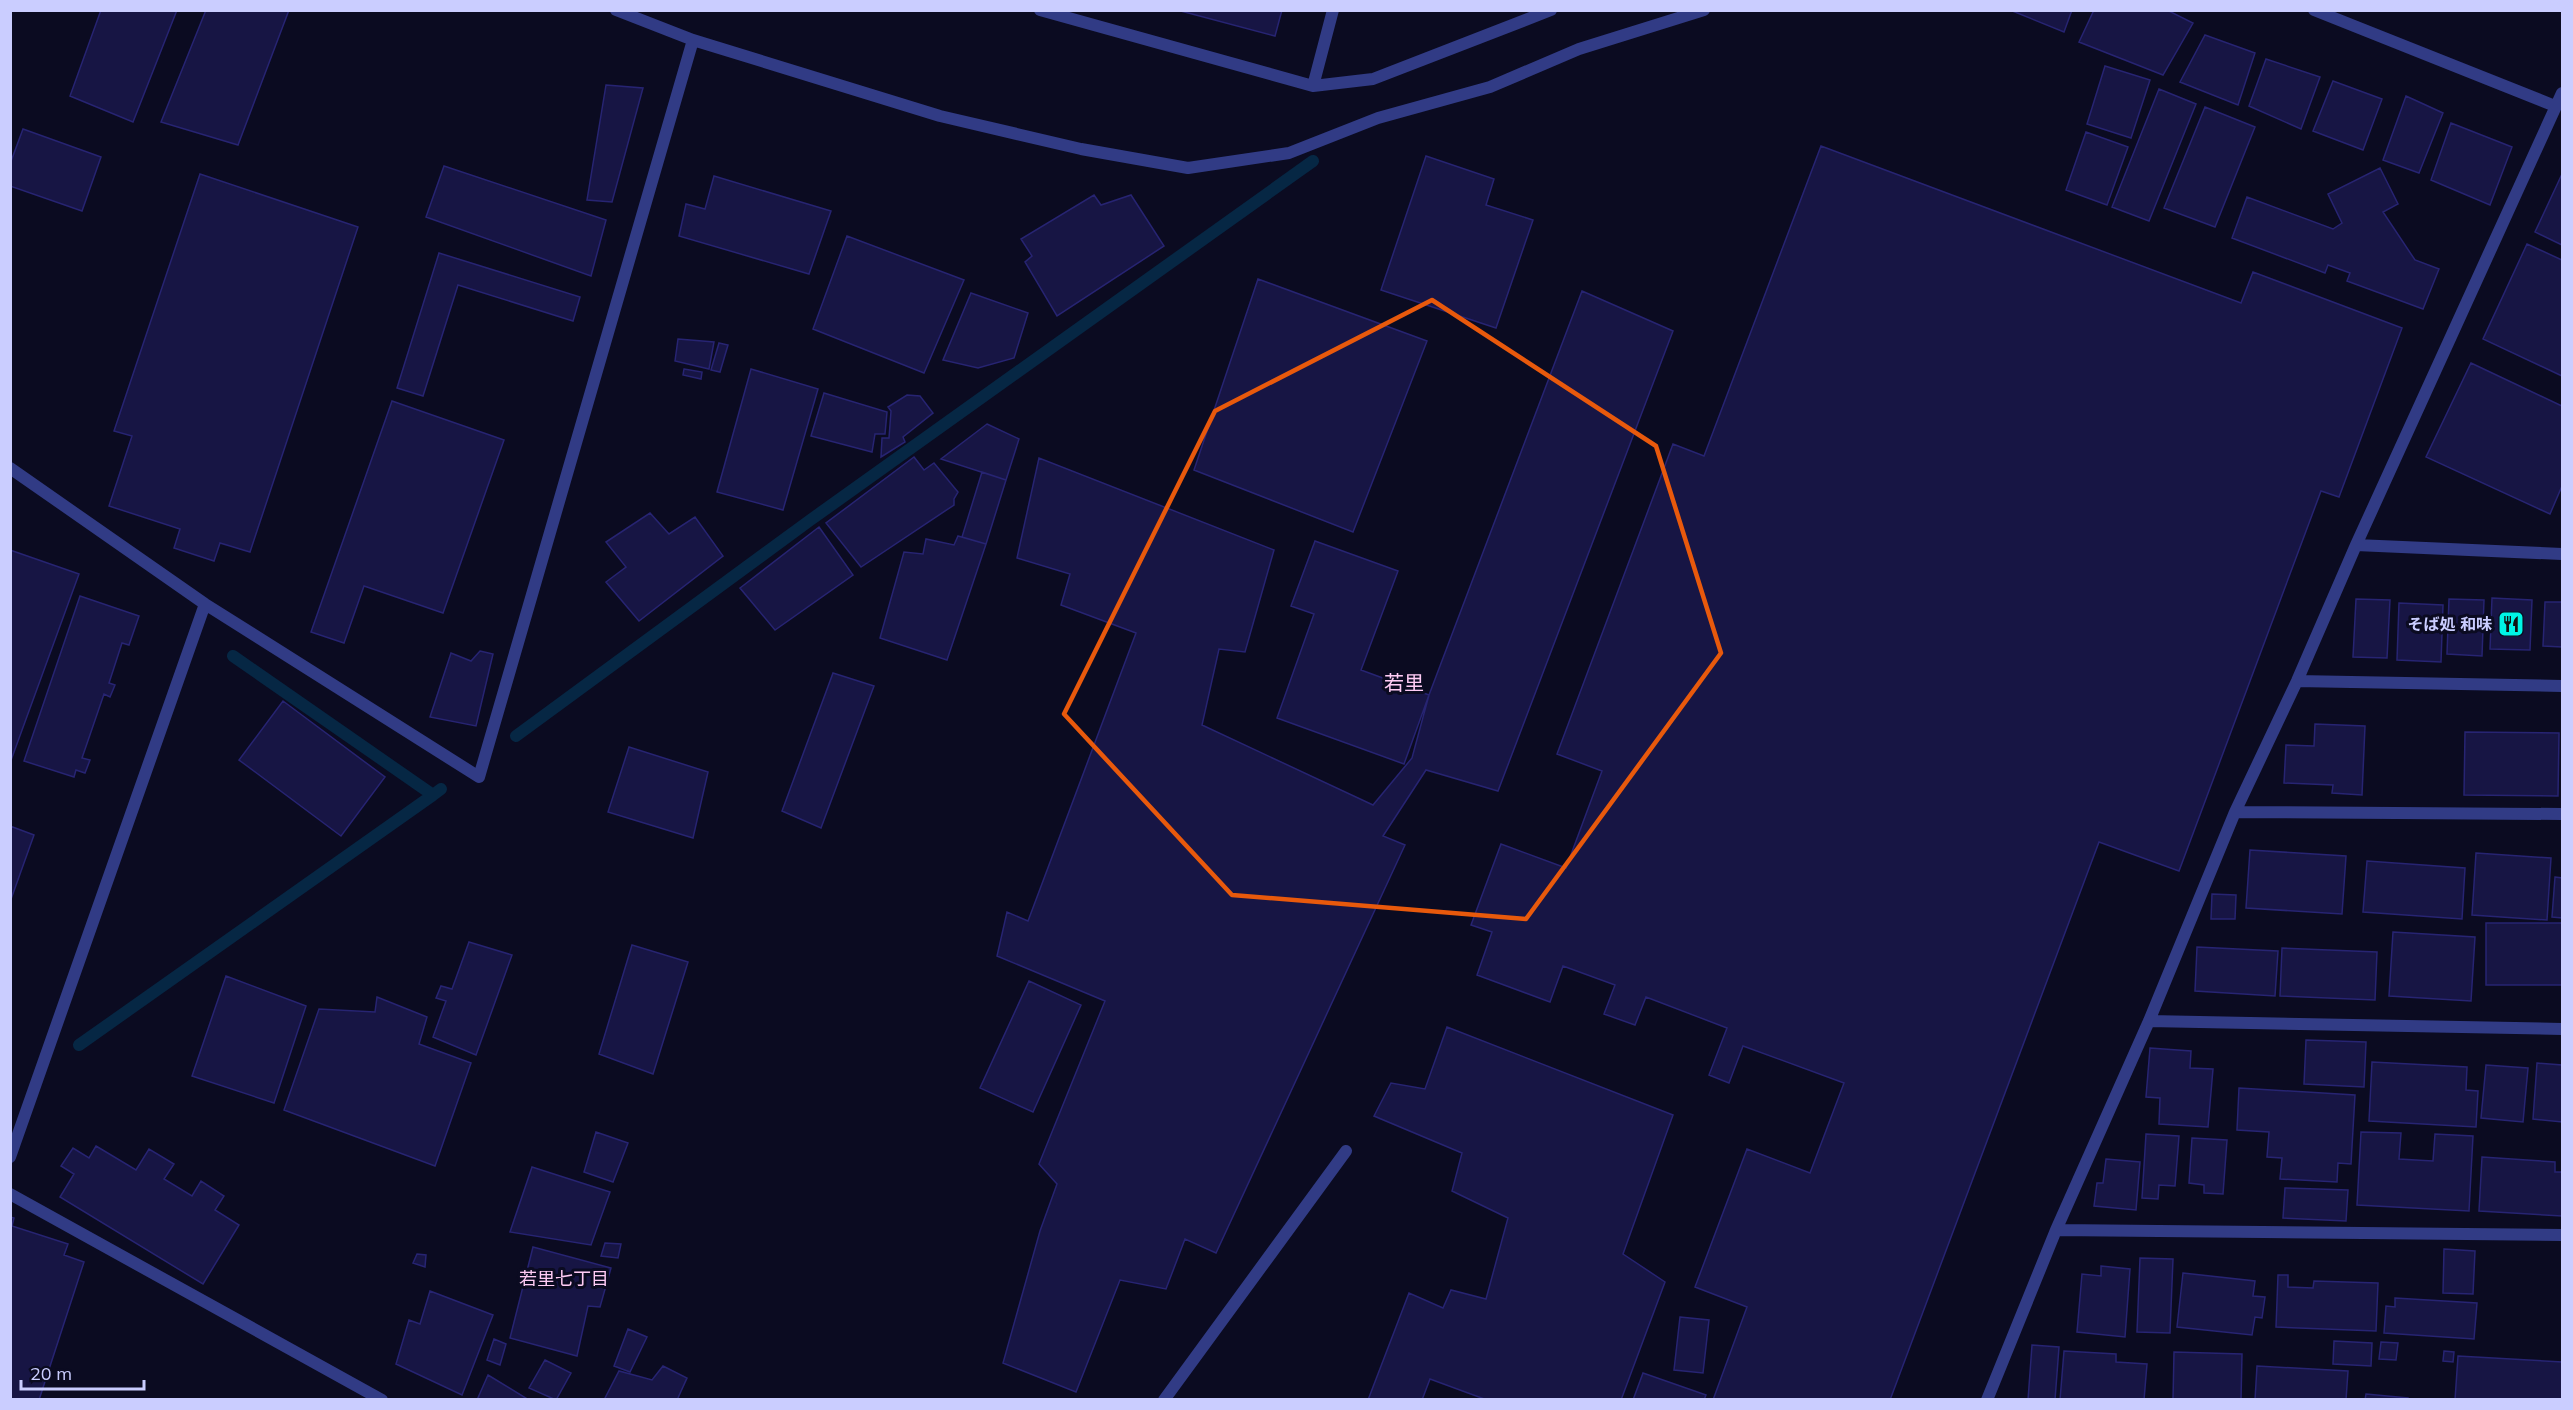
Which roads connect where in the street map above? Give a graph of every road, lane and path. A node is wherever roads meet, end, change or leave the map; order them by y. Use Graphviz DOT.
graph roads {
  1 [pos="616,10"];
  2 [pos="1040,10"];
  3 [pos="1333,10"];
  4 [pos="1551,10"];
  5 [pos="1704,10"];
  6 [pos="2314,10"];
  7 [pos="693,40"];
  8 [pos="1312,86"];
  9 [pos="2562,93"];
  10 [pos="2555,106"];
  11 [pos="10,468"];
  12 [pos="2356,545"];
  13 [pos="2562,554"];
  14 [pos="205,604"];
  15 [pos="2297,681"];
  16 [pos="2562,686"];
  17 [pos="2235,812"];
  18 [pos="2562,814"];
  19 [pos="2149,1021"];
  20 [pos="2562,1029"];
  21 [pos="1346,1151"];
  22 [pos="10,1157"];
  23 [pos="10,1194"];
  24 [pos="2056,1230"];
  25 [pos="2562,1235"];
  26 [pos="382,1400"];
  27 [pos="1164,1400"];
  28 [pos="1987,1400"];
  1 -- 7 [label="street"];
  2 -- 8 [label="street"];
  3 -- 8 [label="street"];
  4 -- 8 [label="street"];
  5 -- 7 [label="street"];
  6 -- 10 [label="street"];
  7 -- 14 [label="street"];
  9 -- 10 [label="street"];
  10 -- 12 [label="street"];
  11 -- 14 [label="street"];
  12 -- 13 [label="street"];
  12 -- 15 [label="street"];
  14 -- 22 [label="street"];
  15 -- 16 [label="street"];
  15 -- 17 [label="street"];
  17 -- 18 [label="street"];
  17 -- 19 [label="street"];
  19 -- 20 [label="street"];
  19 -- 24 [label="street"];
  21 -- 27 [label="street"];
  23 -- 26 [label="street"];
  24 -- 25 [label="street"];
  24 -- 28 [label="street"];
}
